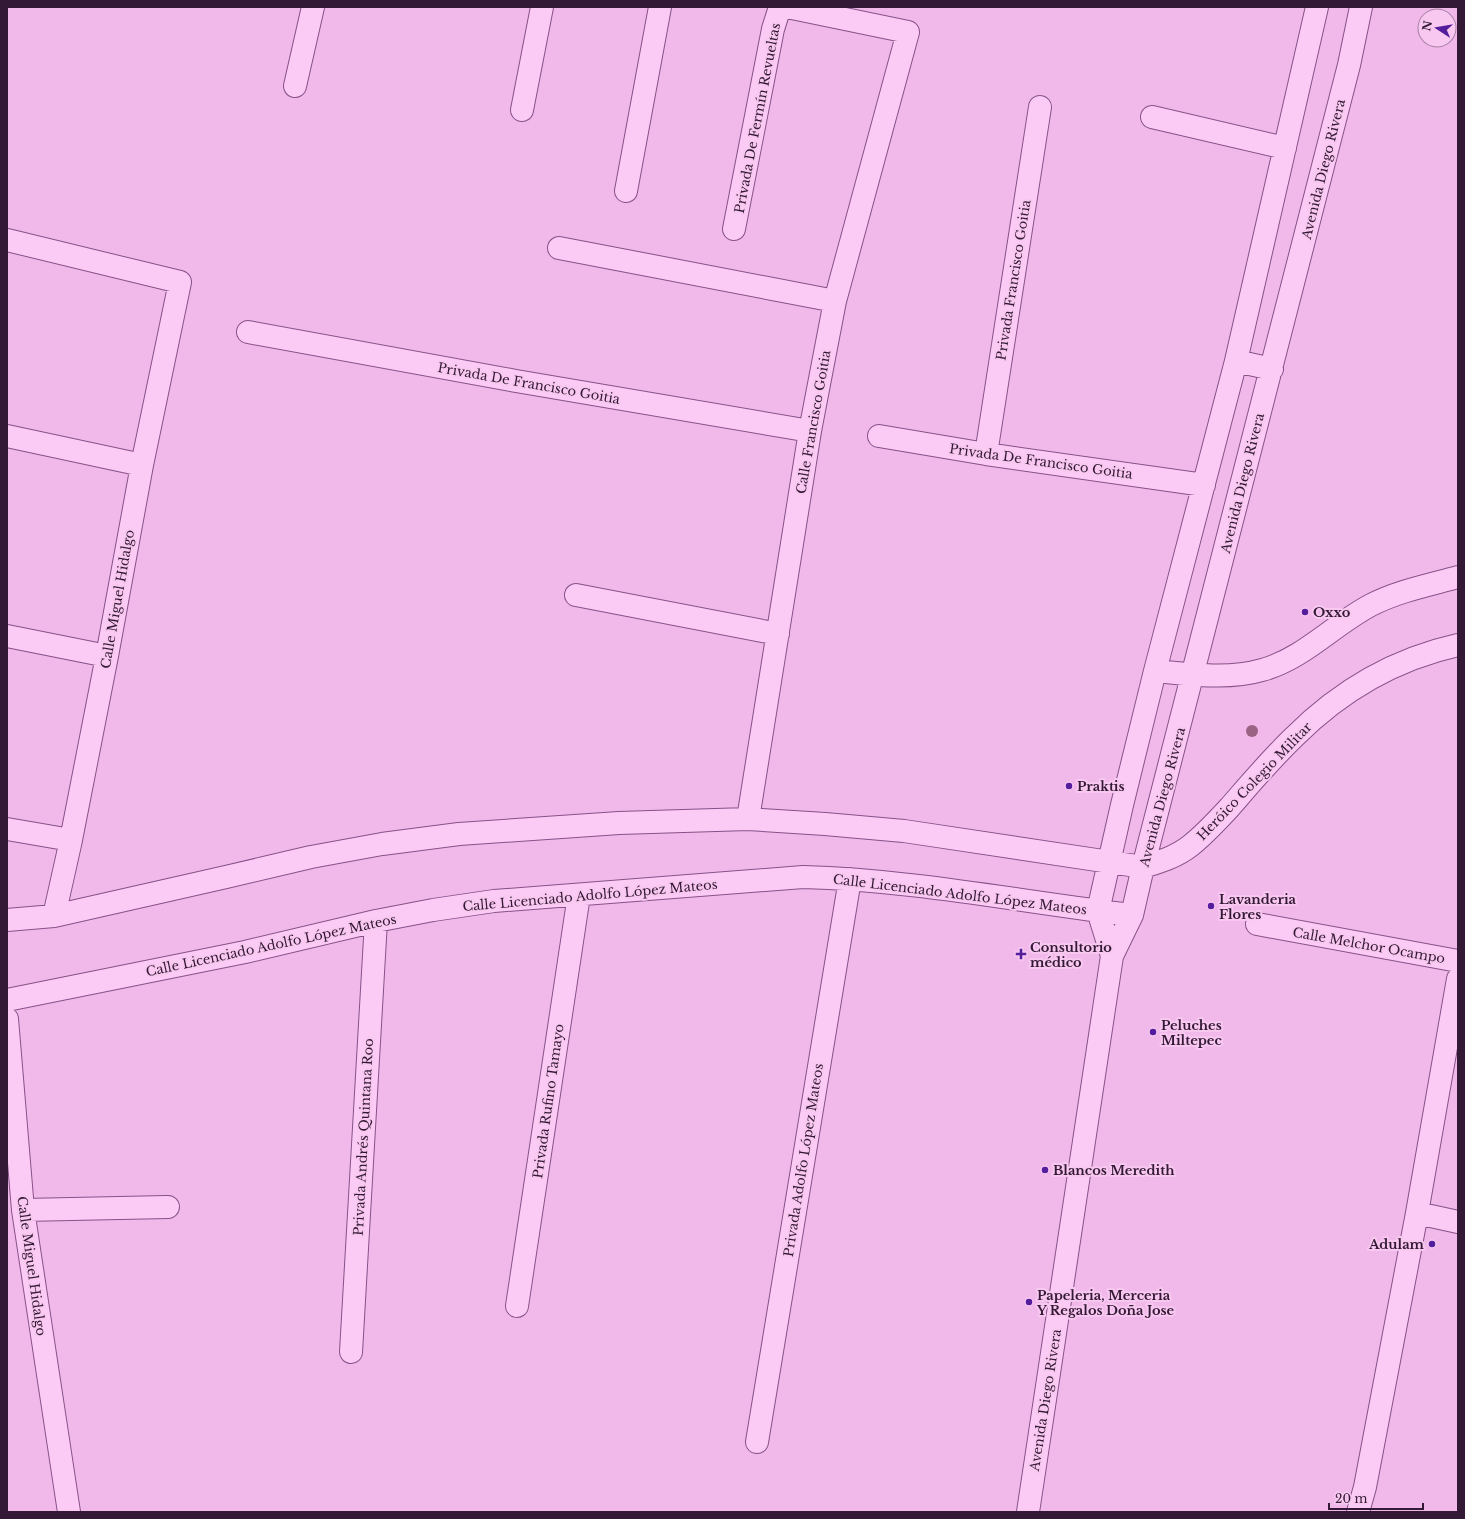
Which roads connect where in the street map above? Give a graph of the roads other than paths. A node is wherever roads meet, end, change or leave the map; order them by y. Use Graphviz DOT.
graph roads {
  1 [pos="313,7"];
  2 [pos="542,7"];
  3 [pos="660,7"];
  4 [pos="780,7"];
  5 [pos="787,7"];
  6 [pos="1317,7"];
  7 [pos="1362,7"];
  8 [pos="295,86"];
  9 [pos="1040,107"];
  10 [pos="522,110"];
  11 [pos="1152,118"];
  12 [pos="1285,148"];
  13 [pos="626,191"];
  14 [pos="734,229"];
  15 [pos="7,240"];
  16 [pos="559,248"];
  17 [pos="835,300"];
  18 [pos="248,332"];
  19 [pos="1236,361"];
  20 [pos="1272,369"];
  21 [pos="810,431"];
  22 [pos="7,436"];
  23 [pos="879,436"];
  24 [pos="986,454"];
  25 [pos="142,465"];
  26 [pos="1204,485"];
  27 [pos="1458,577"];
  28 [pos="576,595"];
  29 [pos="778,634"];
  30 [pos="7,636"];
  31 [pos="1458,645"];
  32 [pos="107,656"];
  33 [pos="1155,671"];
  34 [pos="1194,675"];
  35 [pos="748,819"];
  36 [pos="7,829"];
  37 [pos="71,840"];
  38 [pos="1109,862"];
  39 [pos="1143,867"];
  40 [pos="850,879"];
  41 [pos="579,895"];
  42 [pos="1098,911"];
  43 [pos="1132,914"];
  44 [pos="54,916"];
  45 [pos="7,920"];
  46 [pos="376,921"];
  47 [pos="1257,924"];
  48 [pos="1112,956"];
  49 [pos="1458,961"];
  50 [pos="1458,980"];
  51 [pos="7,1000"];
  52 [pos="7,1019"];
  53 [pos="168,1207"];
  54 [pos="23,1210"];
  55 [pos="1417,1213"];
  56 [pos="1458,1222"];
  57 [pos="517,1306"];
  58 [pos="351,1352"];
  59 [pos="757,1442"];
  60 [pos="69,1512"];
  61 [pos="1028,1512"];
  62 [pos="1358,1512"];
  1 -- 8 [label="street"];
  2 -- 10 [label="street"];
  3 -- 13 [label="street"];
  4 -- 14 [label="street, Privada De Fermín Revueltas"];
  5 -- 17 [label="street, Calle Francisco Goitia"];
  6 -- 12 [label="street, Avenida Diego Rivera"];
  7 -- 20 [label="street, Avenida Diego Rivera"];
  9 -- 24 [label="street, Privada Francisco Goitia"];
  11 -- 12 [label="street"];
  12 -- 19 [label="street, Avenida Diego Rivera"];
  15 -- 25 [label="street, Calle Miguel Hidalgo"];
  16 -- 17 [label="street"];
  17 -- 21 [label="street, Calle Francisco Goitia"];
  18 -- 21 [label="street, Privada De Francisco Goitia"];
  19 -- 20 [label="street"];
  19 -- 26 [label="street, Avenida Diego Rivera"];
  20 -- 34 [label="street, Avenida Diego Rivera"];
  21 -- 29 [label="street, Calle Francisco Goitia"];
  22 -- 25 [label="street"];
  23 -- 24 [label="street, Privada De Francisco Goitia"];
  24 -- 26 [label="street, Privada De Francisco Goitia"];
  25 -- 32 [label="street, Calle Miguel Hidalgo"];
  26 -- 33 [label="street, Avenida Diego Rivera"];
  27 -- 34 [label="street"];
  28 -- 29 [label="street"];
  29 -- 35 [label="street, Calle Francisco Goitia"];
  30 -- 32 [label="street"];
  31 -- 39 [label="street, Heróico Colegio Militar"];
  32 -- 37 [label="street, Calle Miguel Hidalgo"];
  33 -- 34 [label="street"];
  33 -- 38 [label="street, Avenida Diego Rivera"];
  34 -- 39 [label="street, Avenida Diego Rivera"];
  35 -- 38 [label="street"];
  35 -- 44 [label="street"];
  36 -- 37 [label="street"];
  37 -- 44 [label="street, Calle Miguel Hidalgo"];
  38 -- 39 [label="street, Heróico Colegio Militar"];
  38 -- 42 [label="street, Avenida Diego Rivera"];
  39 -- 43 [label="street, Avenida Diego Rivera"];
  40 -- 41 [label="street, Calle Licenciado Adolfo López Mateos"];
  40 -- 42 [label="street, Calle Licenciado Adolfo López Mateos"];
  40 -- 59 [label="street, Privada Adolfo López Mateos"];
  41 -- 46 [label="street, Calle Licenciado Adolfo López Mateos"];
  41 -- 57 [label="street, Privada Rufino Tamayo"];
  42 -- 43 [label="street, Calle Licenciado Adolfo López Mateos"];
  42 -- 48 [label="street, Avenida Diego Rivera"];
  43 -- 48 [label="street, Avenida Diego Rivera"];
  44 -- 45 [label="street"];
  46 -- 51 [label="street, Calle Licenciado Adolfo López Mateos"];
  46 -- 58 [label="street, Privada Andrés Quintana Roo"];
  47 -- 49 [label="street, Calle Melchor Ocampo"];
  48 -- 61 [label="street, Avenida Diego Rivera"];
  50 -- 55 [label="street, Calle Melchor Ocampo"];
  52 -- 54 [label="street, Calle Miguel Hidalgo"];
  53 -- 54 [label="street"];
  54 -- 60 [label="street, Calle Miguel Hidalgo"];
  55 -- 56 [label="street"];
  55 -- 62 [label="street, Calle Melchor Ocampo"];
}
